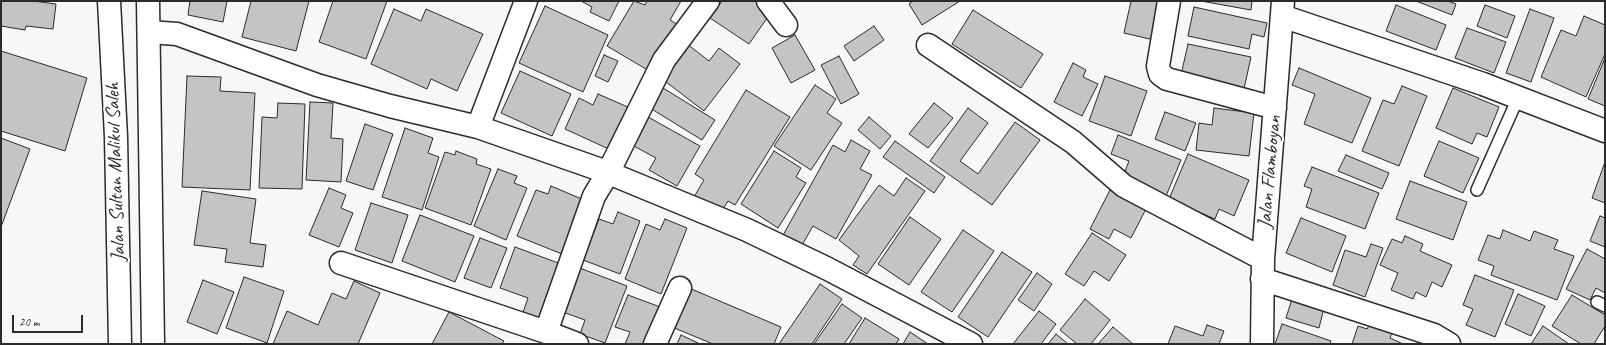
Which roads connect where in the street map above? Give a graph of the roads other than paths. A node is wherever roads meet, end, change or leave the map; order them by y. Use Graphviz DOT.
graph roads {
  1 [pos="109,1"];
  2 [pos="148,1"];
  3 [pos="526,1"];
  4 [pos="708,1"];
  5 [pos="768,1"];
  6 [pos="1169,1"];
  7 [pos="1282,9"];
  8 [pos="786,25"];
  9 [pos="149,32"];
  10 [pos="928,46"];
  11 [pos="1518,98"];
  12 [pos="1275,108"];
  13 [pos="478,127"];
  14 [pos="1605,131"];
  15 [pos="608,173"];
  16 [pos="1477,190"];
  17 [pos="341,263"];
  18 [pos="1263,269"];
  19 [pos="680,288"];
  20 [pos="546,332"];
  21 [pos="120,344"];
  22 [pos="153,344"];
  23 [pos="577,344"];
  24 [pos="656,344"];
  25 [pos="971,344"];
  26 [pos="1262,344"];
  27 [pos="1448,344"];
  1 -- 21 [label="street, Jalan Sultan Malikul Saleh"];
  2 -- 9 [label="street, Jalan Sultan Malikul Saleh"];
  3 -- 13 [label="street"];
  4 -- 15 [label="street"];
  5 -- 8 [label="street"];
  6 -- 12 [label="street"];
  7 -- 11 [label="street"];
  7 -- 12 [label="street, Jalan Flamboyan"];
  9 -- 13 [label="street"];
  9 -- 22 [label="street, Jalan Sultan Malikul Saleh"];
  10 -- 18 [label="street"];
  11 -- 14 [label="street"];
  11 -- 16 [label="lane"];
  12 -- 18 [label="street, Jalan Flamboyan"];
  13 -- 15 [label="street"];
  15 -- 20 [label="street"];
  15 -- 25 [label="street"];
  17 -- 20 [label="street"];
  18 -- 26 [label="street, Jalan Flamboyan"];
  18 -- 27 [label="street"];
  19 -- 24 [label="street"];
  20 -- 23 [label="street"];
}
